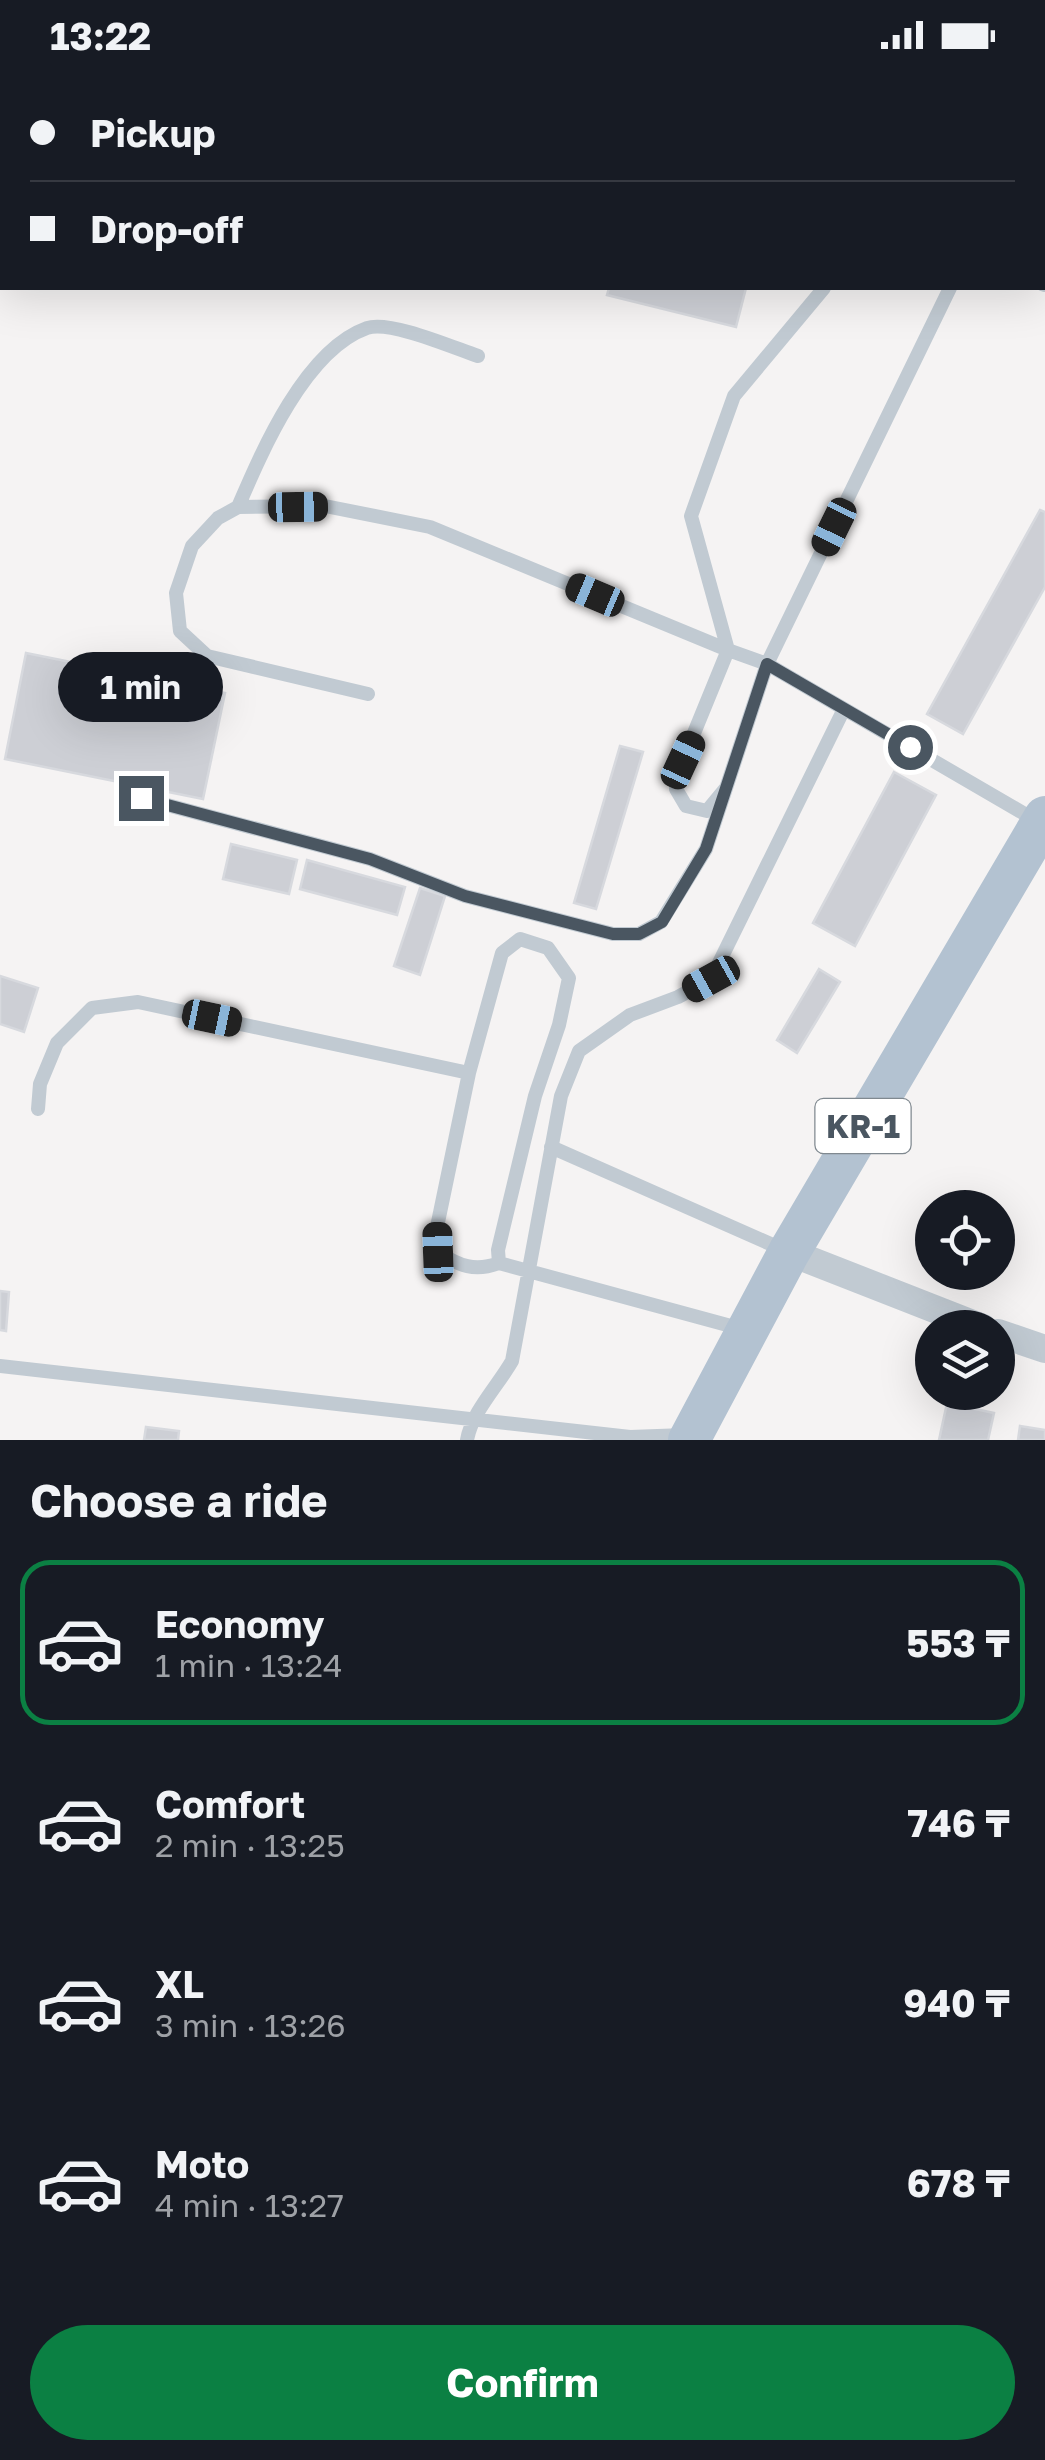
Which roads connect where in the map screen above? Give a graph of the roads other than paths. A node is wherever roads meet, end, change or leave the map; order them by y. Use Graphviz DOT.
graph roads {
  1 [pos="822,290"];
  2 [pos="949,290"];
  3 [pos="478,356"];
  4 [pos="238,507"];
  5 [pos="728,650"];
  6 [pos="767,664"];
  7 [pos="368,694"];
  8 [pos="844,709"];
  9 [pos="726,788"];
  10 [pos="141,798"];
  11 [pos="1043,820"];
  12 [pos="469,1072"];
  13 [pos="38,1109"];
  14 [pos="552,1148"];
  15 [pos="789,1252"];
  16 [pos="499,1263"];
  17 [pos="528,1272"];
  18 [pos="937,1310"];
  19 [pos="747,1331"];
  20 [pos="1015,1339"];
  21 [pos="1045,1349"];
  22 [pos="0,1366"];
  23 [pos="471,1419"];
  24 [pos="691,1437"];
  25 [pos="467,1440"];
  1 -- 5 [label="lane"];
  2 -- 6 [label="lane"];
  3 -- 4 [label="lane"];
  4 -- 5 [label="lane"];
  4 -- 7 [label="lane"];
  5 -- 6 [label="lane"];
  5 -- 9 [label="lane"];
  6 -- 8 [label="lane"];
  6 -- 9 [label="lane"];
  8 -- 11 [label="lane"];
  8 -- 14 [label="lane"];
  9 -- 10 [label="lane"];
  11 -- 15 [label="main road, KR-1"];
  12 -- 13 [label="lane"];
  12 -- 16 [label="lane"];
  12 -- 16 [label="lane"];
  14 -- 15 [label="lane"];
  14 -- 17 [label="lane"];
  15 -- 18 [label="street"];
  15 -- 19 [label="main road, KR-1"];
  16 -- 17 [label="lane"];
  17 -- 19 [label="lane"];
  17 -- 23 [label="lane"];
  19 -- 24 [label="main road, KR-1"];
  20 -- 21 [label="street"];
  22 -- 23 [label="lane"];
  23 -- 24 [label="lane"];
  23 -- 25 [label="lane"];
}
